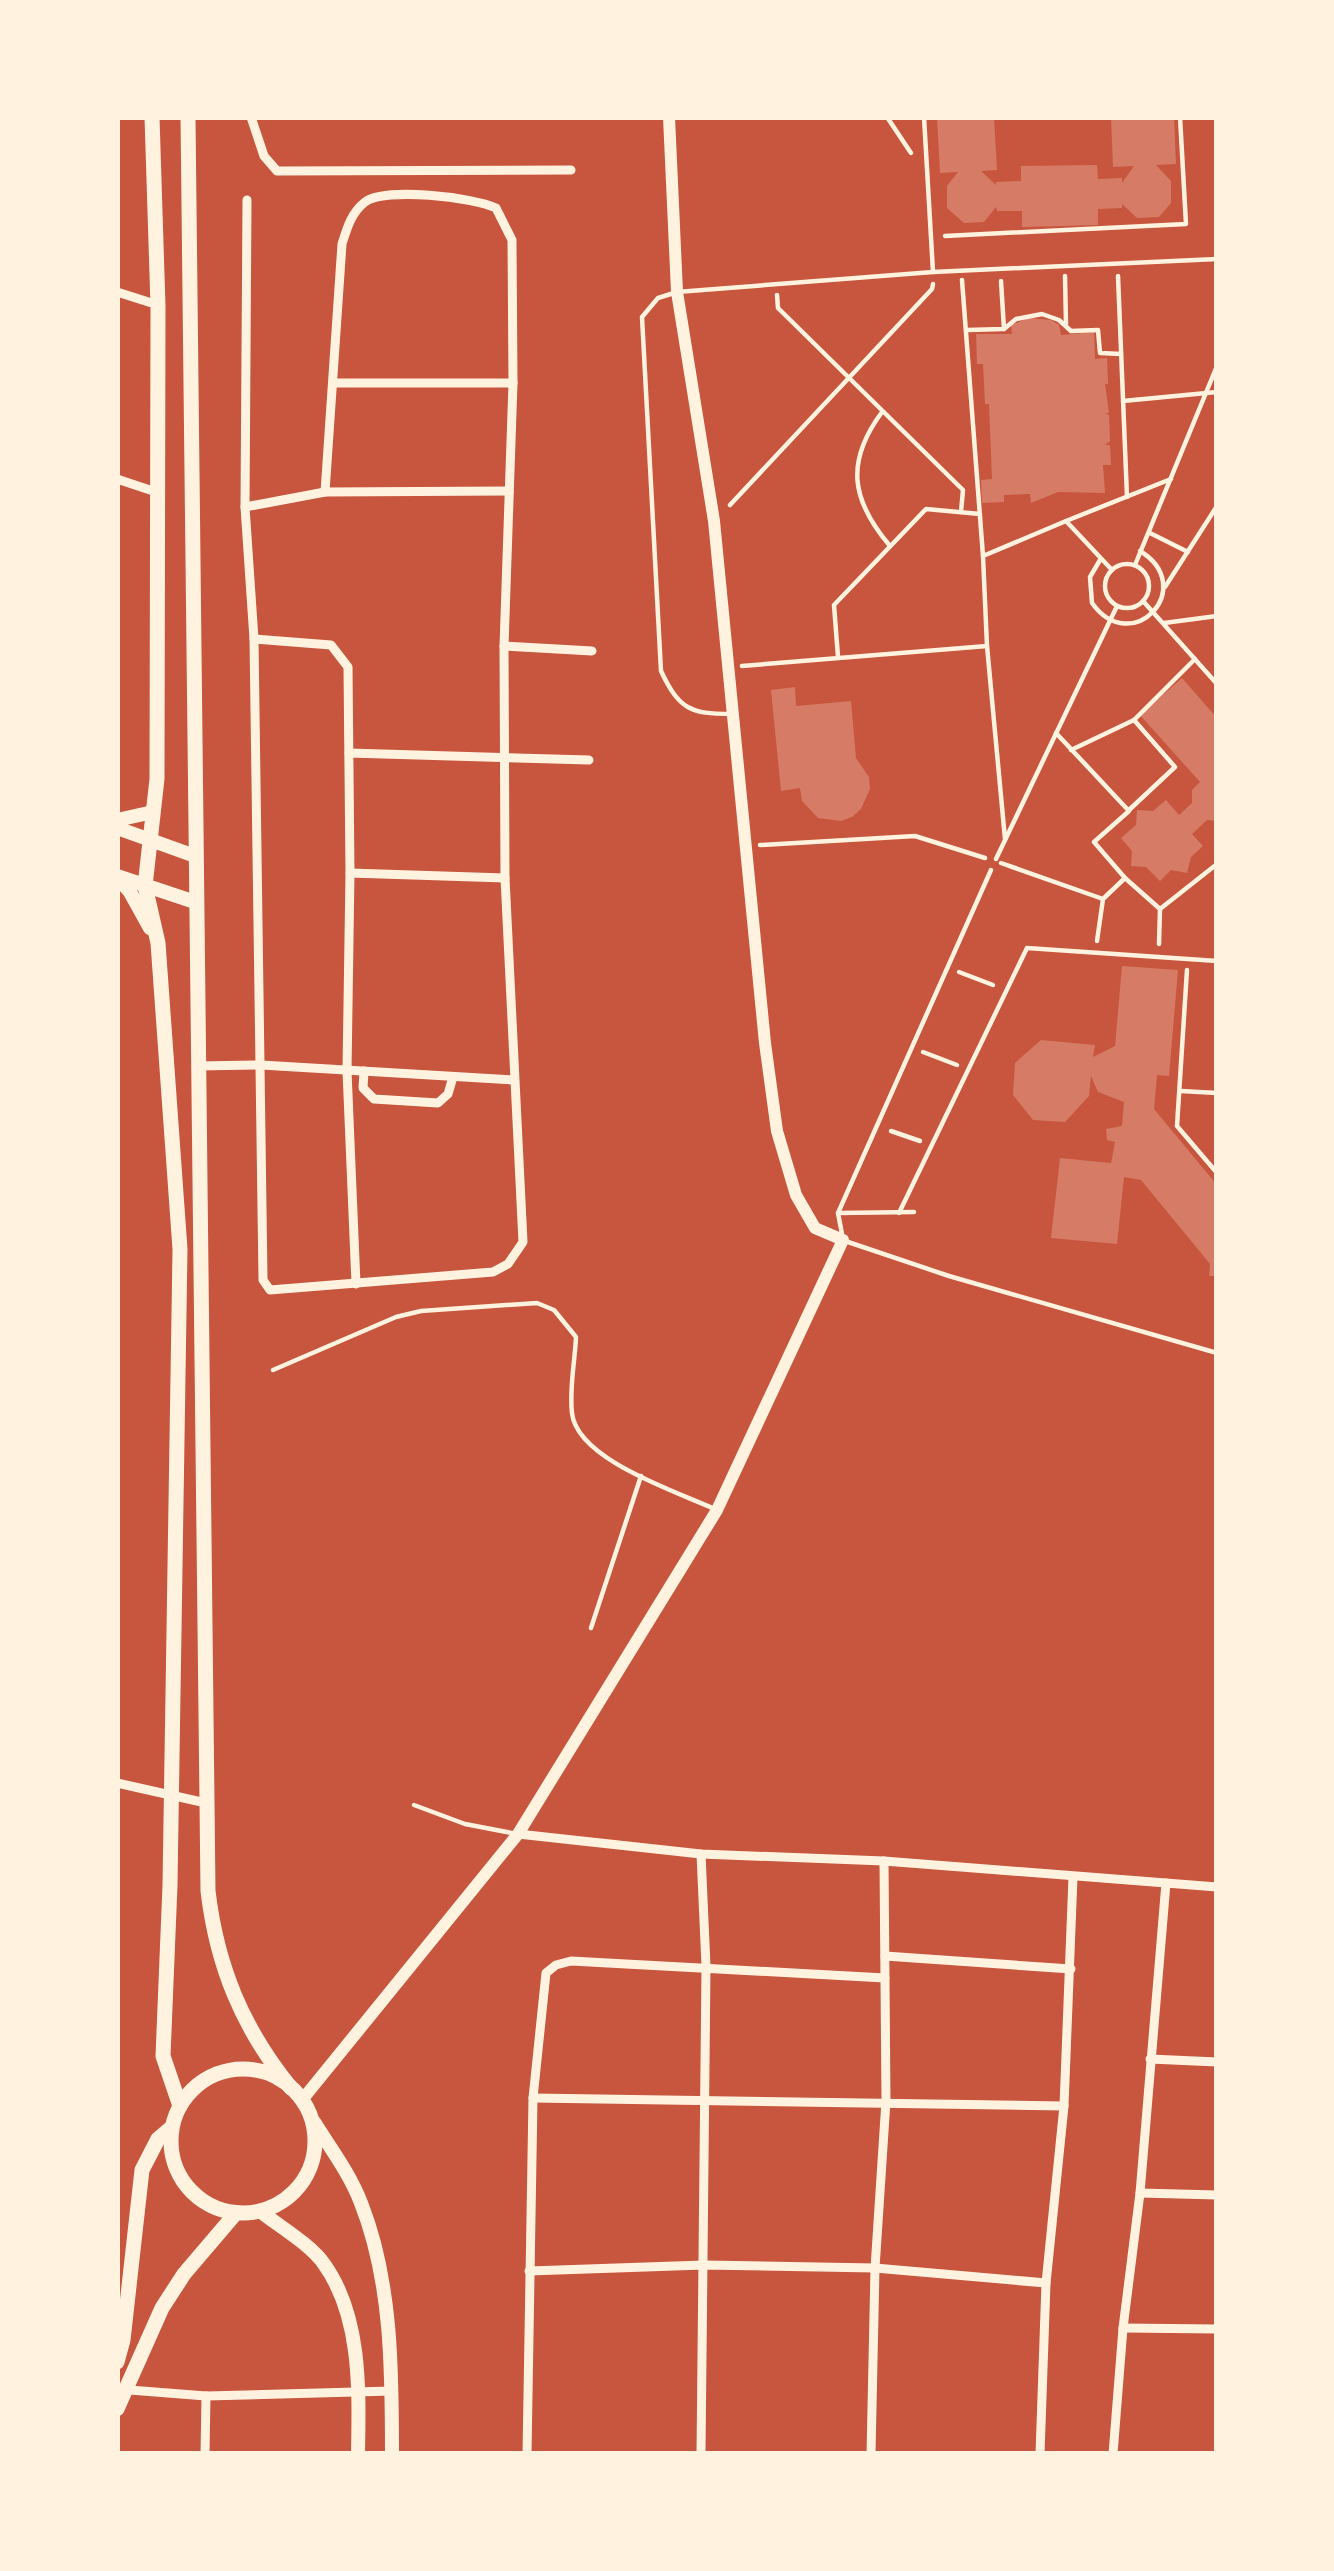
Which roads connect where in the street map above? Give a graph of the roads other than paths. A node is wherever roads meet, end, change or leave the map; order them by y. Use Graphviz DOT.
graph roads {
  1 [pos="152,117"];
  2 [pos="188,117"];
  3 [pos="251,117"];
  4 [pos="669,117"];
  5 [pos="924,117"];
  6 [pos="571,170"];
  7 [pos="247,200"];
  8 [pos="1217,260"];
  9 [pos="933,272"];
  10 [pos="117,292"];
  11 [pos="677,292"];
  12 [pos="158,305"];
  13 [pos="334,383"];
  14 [pos="513,383"];
  15 [pos="117,479"];
  16 [pos="509,491"];
  17 [pos="156,492"];
  18 [pos="325,492"];
  19 [pos="245,507"];
  20 [pos="254,639"];
  21 [pos="504,646"];
  22 [pos="592,651"];
  23 [pos="734,714"];
  24 [pos="349,753"];
  25 [pos="503,755"];
  26 [pos="589,760"];
  27 [pos="153,812"];
  28 [pos="117,824"];
  29 [pos="148,840"];
  30 [pos="195,856"];
  31 [pos="991,870"];
  32 [pos="350,873"];
  33 [pos="117,876"];
  34 [pos="505,878"];
  35 [pos="146,886"];
  36 [pos="196,902"];
  37 [pos="158,944"];
  38 [pos="1217,961"];
  39 [pos="260,1064"];
  40 [pos="197,1066"];
  41 [pos="347,1071"];
  42 [pos="364,1071"];
  43 [pos="453,1077"];
  44 [pos="512,1080"];
  45 [pos="914,1212"];
  46 [pos="838,1213"];
  47 [pos="899,1213"];
  48 [pos="843,1240"];
  49 [pos="356,1284"];
  50 [pos="1217,1353"];
  51 [pos="272,1370"];
  52 [pos="641,1476"];
  53 [pos="717,1510"];
  54 [pos="591,1628"];
  55 [pos="117,1784"];
  56 [pos="170,1798"];
  57 [pos="206,1803"];
  58 [pos="414,1805"];
  59 [pos="518,1834"];
  60 [pos="701,1854"];
  61 [pos="884,1861"];
  62 [pos="1072,1877"];
  63 [pos="1166,1883"];
  64 [pos="1217,1888"];
  65 [pos="885,1956"];
  66 [pos="706,1966"];
  67 [pos="1070,1969"];
  68 [pos="885,1978"];
  69 [pos="1150,2059"];
  70 [pos="1217,2062"];
  71 [pos="297,2094"];
  72 [pos="532,2098"];
  73 [pos="886,2101"];
  74 [pos="704,2103"];
  75 [pos="180,2106"];
  76 [pos="1064,2106"];
  77 [pos="314,2122"];
  78 [pos="171,2128"];
  79 [pos="1141,2193"];
  80 [pos="1217,2195"];
  81 [pos="260,2211"];
  82 [pos="236,2213"];
  83 [pos="704,2265"];
  84 [pos="875,2268"];
  85 [pos="529,2270"];
  86 [pos="1046,2283"];
  87 [pos="1124,2328"];
  88 [pos="1217,2329"];
  89 [pos="120,2339"];
  90 [pos="117,2362"];
  91 [pos="122,2389"];
  92 [pos="392,2391"];
  93 [pos="358,2394"];
  94 [pos="206,2396"];
  95 [pos="117,2409"];
  96 [pos="205,2454"];
  97 [pos="358,2454"];
  98 [pos="392,2454"];
  99 [pos="527,2454"];
  100 [pos="701,2454"];
  101 [pos="871,2454"];
  102 [pos="1040,2454"];
  103 [pos="1114,2454"];
  1 -- 12 [label="main road"];
  2 -- 30 [label="main road"];
  3 -- 6 [label="street"];
  4 -- 11 [label="street"];
  5 -- 9 [label="lane"];
  7 -- 19 [label="street"];
  8 -- 9 [label="lane"];
  9 -- 11 [label="lane"];
  10 -- 12 [label="street"];
  11 -- 23 [label="street"];
  11 -- 23 [label="lane"];
  12 -- 17 [label="main road"];
  13 -- 14 [label="street"];
  13 -- 14 [label="street"];
  13 -- 18 [label="street"];
  14 -- 16 [label="street"];
  15 -- 17 [label="street"];
  16 -- 18 [label="street"];
  16 -- 21 [label="street"];
  17 -- 27 [label="main road"];
  18 -- 19 [label="street"];
  19 -- 20 [label="street"];
  20 -- 24 [label="street"];
  20 -- 39 [label="street"];
  21 -- 22 [label="street"];
  21 -- 25 [label="street"];
  23 -- 48 [label="street"];
  24 -- 25 [label="street"];
  24 -- 32 [label="street"];
  25 -- 26 [label="street"];
  25 -- 34 [label="street"];
  27 -- 28 [label="main road"];
  27 -- 29 [label="main road"];
  28 -- 29 [label="main road"];
  29 -- 30 [label="main road"];
  29 -- 35 [label="main road"];
  30 -- 36 [label="main road"];
  31 -- 46 [label="lane"];
  32 -- 34 [label="street"];
  32 -- 41 [label="street"];
  33 -- 35 [label="main road"];
  33 -- 37 [label="main road"];
  34 -- 44 [label="street"];
  35 -- 36 [label="main road"];
  35 -- 37 [label="main road"];
  36 -- 40 [label="main road"];
  37 -- 56 [label="main road"];
  38 -- 47 [label="lane"];
  39 -- 40 [label="street"];
  39 -- 41 [label="street"];
  39 -- 49 [label="street"];
  40 -- 57 [label="main road"];
  41 -- 42 [label="street"];
  41 -- 49 [label="street"];
  42 -- 43 [label="street"];
  42 -- 43 [label="street"];
  43 -- 44 [label="street"];
  44 -- 49 [label="street"];
  45 -- 47 [label="lane"];
  46 -- 47 [label="lane"];
  46 -- 48 [label="lane"];
  48 -- 50 [label="lane"];
  48 -- 53 [label="street"];
  51 -- 52 [label="lane"];
  52 -- 53 [label="lane"];
  52 -- 54 [label="lane"];
  53 -- 59 [label="street"];
  55 -- 56 [label="street"];
  56 -- 57 [label="street"];
  56 -- 75 [label="main road"];
  57 -- 71 [label="main road"];
  58 -- 59 [label="lane"];
  59 -- 60 [label="street"];
  59 -- 71 [label="street"];
  60 -- 61 [label="street"];
  60 -- 66 [label="street"];
  61 -- 62 [label="street"];
  61 -- 65 [label="street"];
  62 -- 63 [label="street"];
  62 -- 67 [label="street"];
  63 -- 64 [label="street"];
  63 -- 69 [label="street"];
  65 -- 67 [label="street"];
  65 -- 68 [label="street"];
  66 -- 68 [label="street"];
  66 -- 72 [label="street"];
  66 -- 74 [label="street"];
  67 -- 76 [label="street"];
  68 -- 73 [label="street"];
  69 -- 70 [label="street"];
  69 -- 79 [label="street"];
  71 -- 75 [label="main road"];
  71 -- 77 [label="main road"];
  72 -- 74 [label="street"];
  72 -- 85 [label="street"];
  73 -- 74 [label="street"];
  73 -- 76 [label="street"];
  73 -- 84 [label="street"];
  74 -- 83 [label="street"];
  75 -- 78 [label="main road"];
  76 -- 86 [label="street"];
  77 -- 81 [label="main road"];
  77 -- 92 [label="main road"];
  78 -- 82 [label="main road"];
  78 -- 89 [label="main road"];
  79 -- 80 [label="street"];
  79 -- 87 [label="street"];
  81 -- 82 [label="main road"];
  81 -- 93 [label="main road"];
  82 -- 91 [label="main road"];
  83 -- 84 [label="street"];
  83 -- 85 [label="street"];
  83 -- 100 [label="street"];
  84 -- 86 [label="street"];
  84 -- 101 [label="street"];
  85 -- 99 [label="street"];
  86 -- 102 [label="street"];
  87 -- 88 [label="street"];
  87 -- 103 [label="street"];
  89 -- 90 [label="main road"];
  91 -- 94 [label="street"];
  91 -- 95 [label="main road"];
  92 -- 93 [label="street"];
  92 -- 98 [label="main road"];
  93 -- 94 [label="street"];
  93 -- 97 [label="main road"];
  94 -- 96 [label="street"];
}
